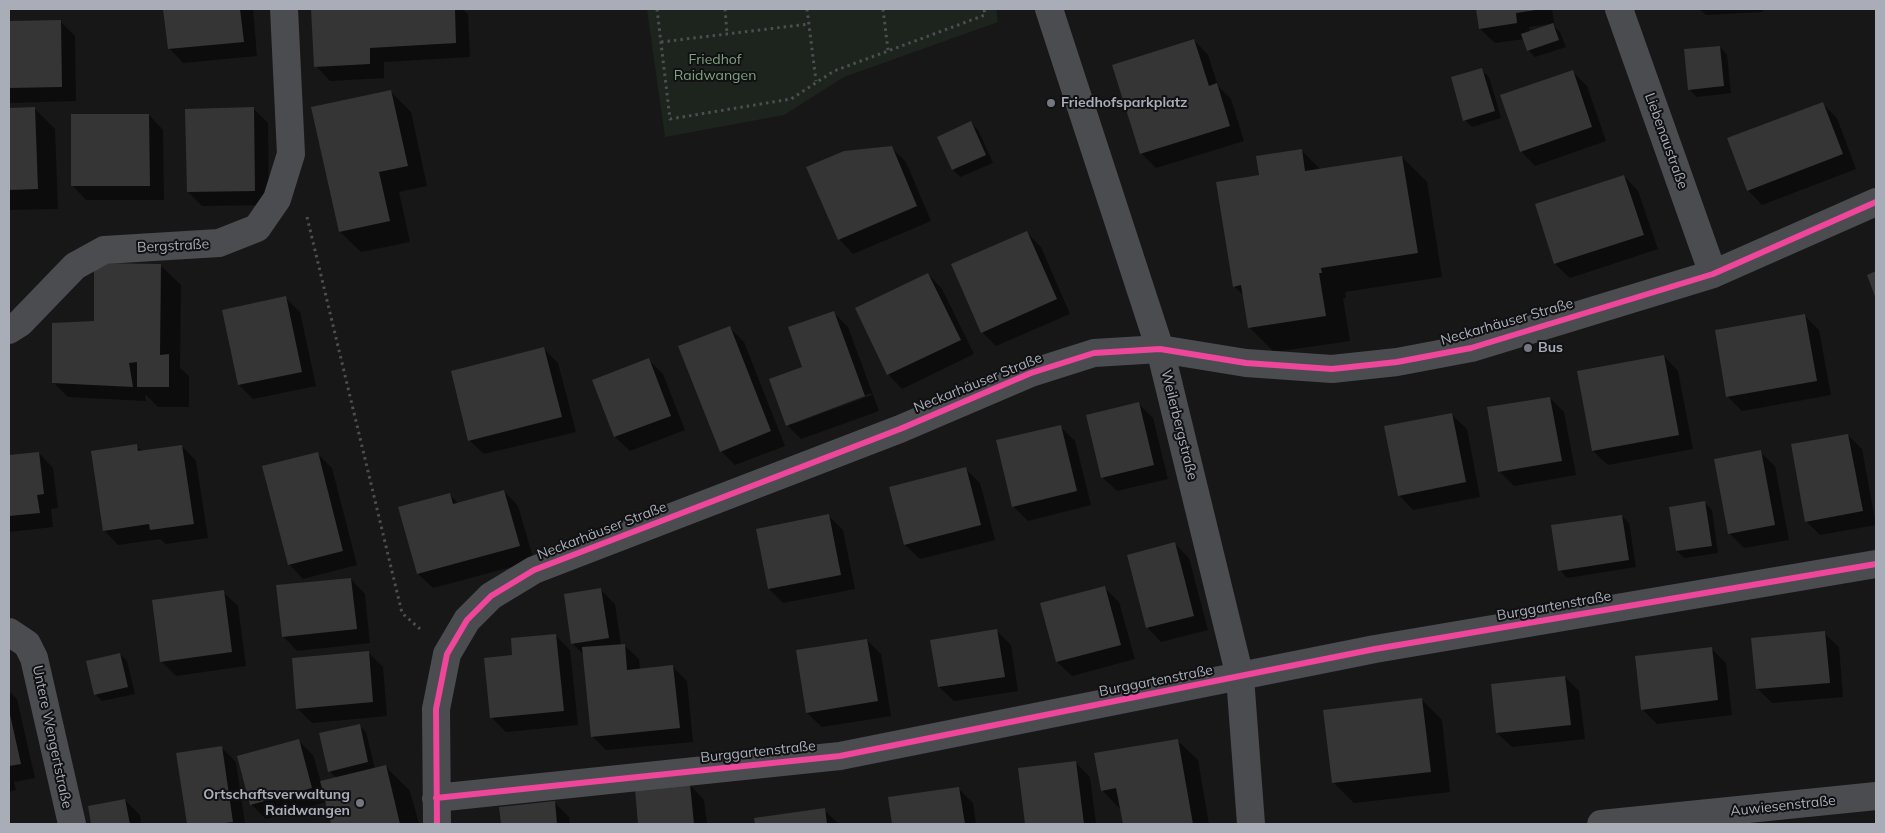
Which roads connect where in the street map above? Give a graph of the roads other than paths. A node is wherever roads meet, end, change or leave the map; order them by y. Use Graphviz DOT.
graph roads {
  1 [pos="284,9"];
  2 [pos="1049,9"];
  3 [pos="1619,9"];
  4 [pos="1876,202"];
  5 [pos="1713,274"];
  6 [pos="9,330"];
  7 [pos="1160,349"];
  8 [pos="1876,564"];
  9 [pos="9,632"];
  10 [pos="1240,678"];
  11 [pos="1876,796"];
  12 [pos="436,798"];
  13 [pos="72,824"];
  14 [pos="437,824"];
  15 [pos="1250,824"];
  16 [pos="1601,824"];
  1 -- 6 [label="street, Bergstraße"];
  2 -- 7 [label="street, Weilerbergstraße"];
  3 -- 5 [label="street, Liebenaustraße"];
  4 -- 5 [label="street, Neckarhäuser Straße"];
  5 -- 7 [label="street, Neckarhäuser Straße"];
  7 -- 10 [label="street, Weilerbergstraße"];
  7 -- 12 [label="street, Neckarhäuser Straße"];
  8 -- 10 [label="street, Burggartenstraße"];
  9 -- 13 [label="street, Untere Wengertstraße"];
  10 -- 12 [label="street, Burggartenstraße"];
  10 -- 15 [label="street, Weilerbergstraße"];
  11 -- 16 [label="street, Auwiesenstraße"];
  12 -- 14 [label="street, Neckarhäuser Straße"];
}
